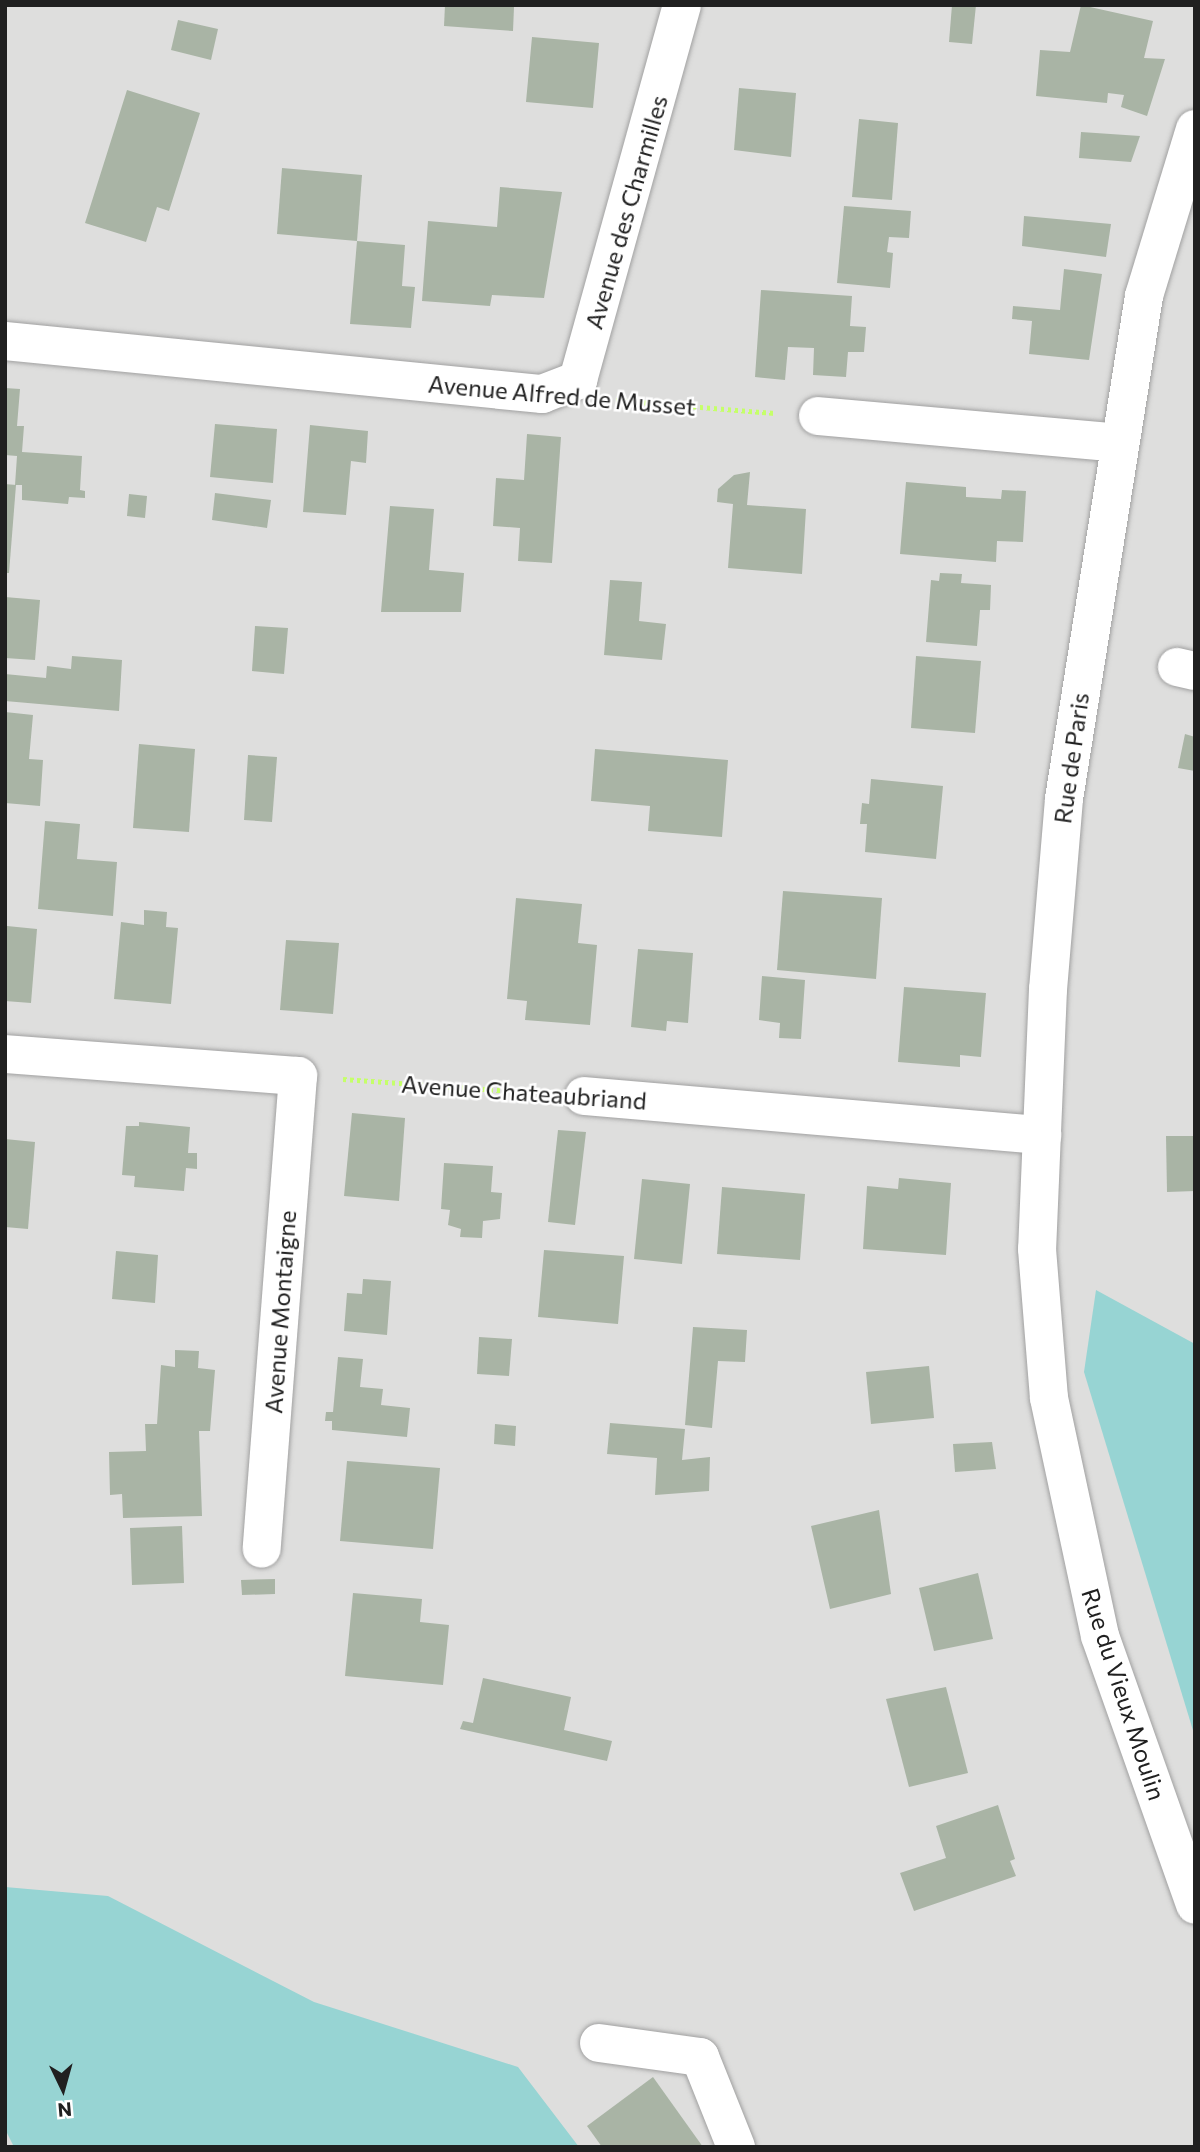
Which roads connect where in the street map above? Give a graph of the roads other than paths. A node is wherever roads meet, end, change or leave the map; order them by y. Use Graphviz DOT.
graph roads {
  1 [pos="682,5"];
  2 [pos="1195,129"];
  3 [pos="5,341"];
  4 [pos="542,394"];
  5 [pos="818,416"];
  6 [pos="1119,443"];
  7 [pos="5,1054"];
  8 [pos="583,1096"];
  9 [pos="1042,1135"];
  10 [pos="1049,1398"];
  11 [pos="262,1549"];
  12 [pos="1195,1905"];
  13 [pos="598,2043"];
  14 [pos="736,2147"];
  1 -- 4 [label="street, Avenue des Charmilles"];
  2 -- 6 [label="street, Rue de Paris"];
  3 -- 4 [label="street, Avenue Alfred de Musset"];
  5 -- 6 [label="street"];
  6 -- 9 [label="street, Rue de Paris"];
  7 -- 11 [label="street, Avenue Montaigne"];
  8 -- 9 [label="street, Avenue Chateaubriand"];
  9 -- 10 [label="street, Rue de Paris"];
  10 -- 12 [label="street, Rue du Vieux Moulin"];
  13 -- 14 [label="street"];
}
